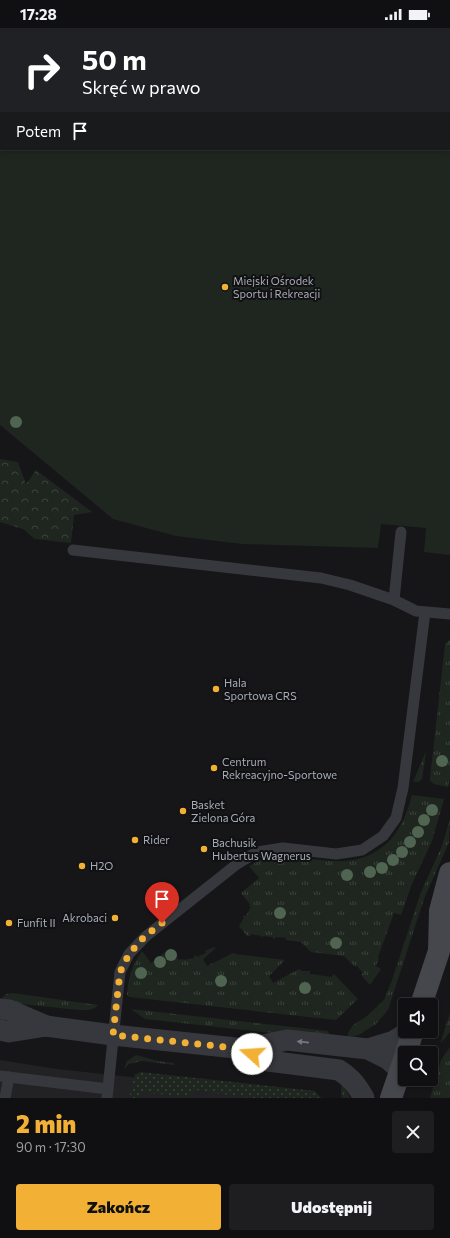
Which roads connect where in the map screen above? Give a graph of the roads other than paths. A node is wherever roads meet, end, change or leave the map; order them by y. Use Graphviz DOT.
graph roads {
  1 [pos="401,532"];
  2 [pos="73,550"];
  3 [pos="394,600"];
  4 [pos="425,612"];
  5 [pos="450,614"];
  6 [pos="450,873"];
  7 [pos="445,909"];
  8 [pos="444,943"];
  9 [pos="424,998"];
  10 [pos="0,1009"];
  11 [pos="46,1026"];
  12 [pos="0,1030"];
  13 [pos="113,1035"];
  14 [pos="399,1038"];
  15 [pos="245,1049"];
  16 [pos="368,1049"];
  17 [pos="398,1060"];
  18 [pos="5,1077"];
  19 [pos="398,1078"];
  20 [pos="108,1094"];
  21 [pos="6,1098"];
  22 [pos="364,1098"];
  23 [pos="391,1098"];
  1 -- 3 [label="lane"];
  2 -- 3 [label="lane"];
  3 -- 4 [label="lane"];
  4 -- 5 [label="lane"];
  4 -- 13 [label="lane"];
  6 -- 7 [label="street"];
  7 -- 8 [label="street"];
  8 -- 9 [label="street"];
  10 -- 11 [label="street"];
  11 -- 12 [label="street"];
  11 -- 13 [label="street"];
  13 -- 15 [label="street"];
  13 -- 20 [label="lane"];
  14 -- 16 [label="street"];
  16 -- 15 [label="street, one-way"];
  15 -- 22 [label="street"];
  16 -- 17 [label="street"];
  18 -- 20 [label="lane"];
  18 -- 21 [label="lane"];
  19 -- 23 [label="street"];
}
